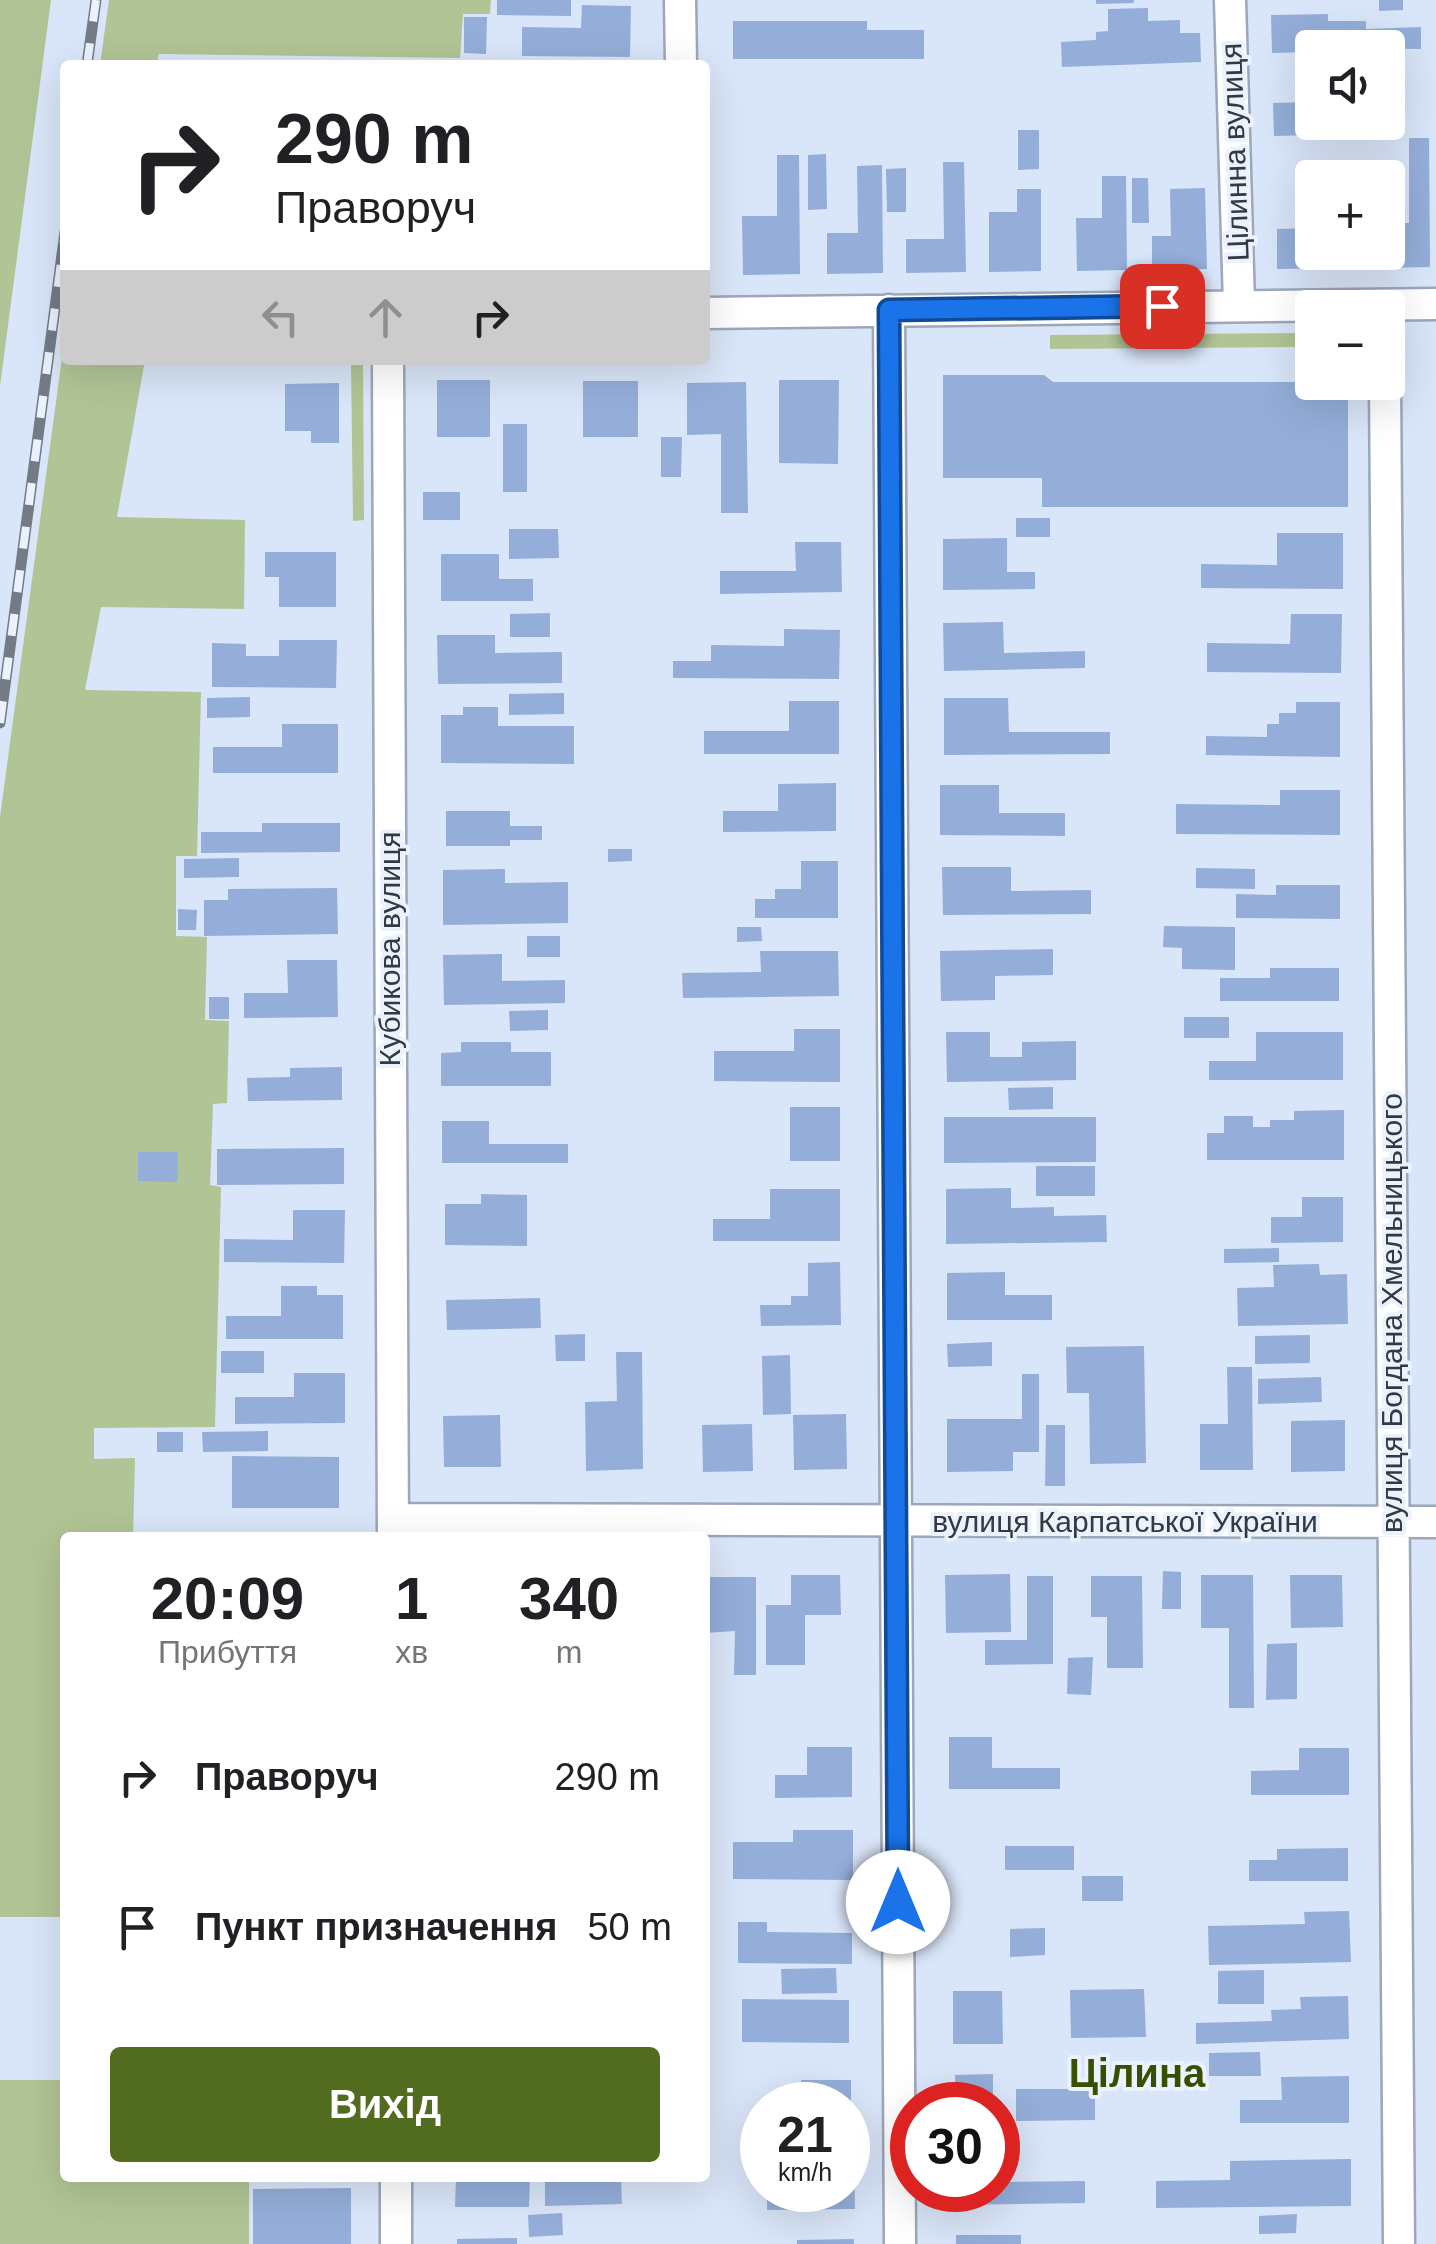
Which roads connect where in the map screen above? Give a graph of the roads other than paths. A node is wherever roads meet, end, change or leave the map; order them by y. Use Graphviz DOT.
graph roads {
  1 [pos="680,0"];
  2 [pos="1230,0"];
  3 [pos="681,60"];
  4 [pos="1436,304"];
  5 [pos="1240,305"];
  6 [pos="1295,305"];
  7 [pos="1405,305"];
  8 [pos="889,310"];
  9 [pos="710,313"];
  10 [pos="388,365"];
  11 [pos="1385,400"];
  12 [pos="896,1522"];
  13 [pos="1394,1522"];
  14 [pos="1436,1522"];
  15 [pos="393,1528"];
  16 [pos="396,2182"];
  17 [pos="396,2244"];
  18 [pos="900,2244"];
  19 [pos="1400,2244"];
  1 -- 3 [label="street"];
  2 -- 5 [label="street, Цілинна вулиця"];
  4 -- 7 [label="street"];
  5 -- 6 [label="street"];
  5 -- 8 [label="street"];
  8 -- 9 [label="street"];
  8 -- 12 [label="street"];
  10 -- 15 [label="street, Кубикова вулиця"];
  11 -- 13 [label="street, вулиця Богдана Хмельницького"];
  12 -- 13 [label="street, вулиця Карпатської України"];
  12 -- 15 [label="street, вулиця Карпатської України"];
  12 -- 18 [label="street"];
  13 -- 14 [label="street, вулиця Карпатської України"];
  13 -- 19 [label="street, вулиця Богдана Хмельницького"];
  16 -- 17 [label="street"];
}
